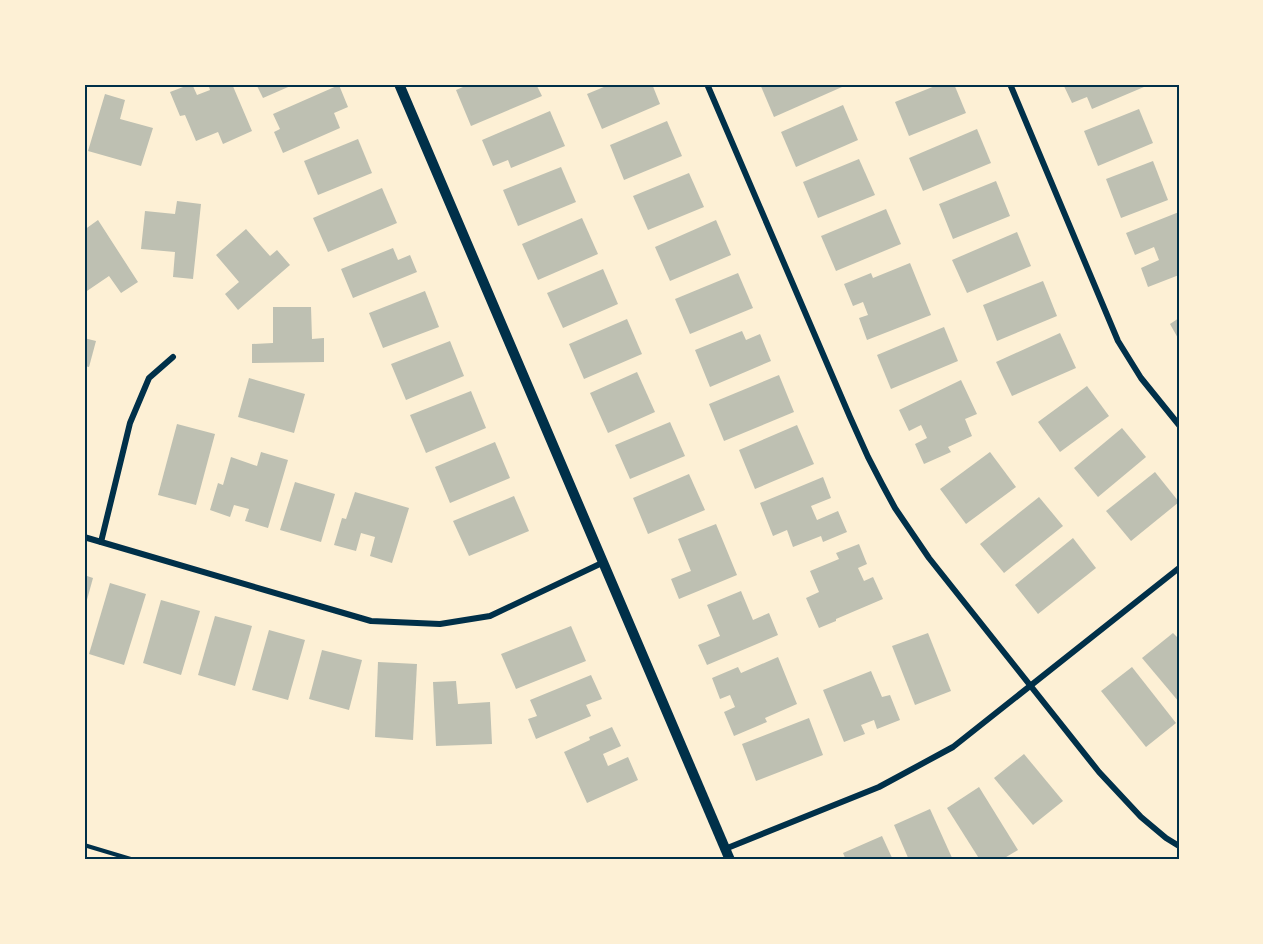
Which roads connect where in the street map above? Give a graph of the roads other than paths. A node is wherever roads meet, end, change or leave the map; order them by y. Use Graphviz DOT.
graph roads {
  1 [pos="399,84"];
  2 [pos="707,84"];
  3 [pos="1010,84"];
  4 [pos="173,357"];
  5 [pos="1179,425"];
  6 [pos="84,537"];
  7 [pos="101,542"];
  8 [pos="604,562"];
  9 [pos="1179,568"];
  10 [pos="1031,686"];
  11 [pos="1179,846"];
  12 [pos="725,849"];
  13 [pos="730,860"];
  1 -- 8 [label="street"];
  2 -- 10 [label="street"];
  3 -- 5 [label="street"];
  4 -- 7 [label="street"];
  6 -- 7 [label="street"];
  7 -- 8 [label="street"];
  8 -- 12 [label="street"];
  9 -- 10 [label="street"];
  10 -- 11 [label="street"];
  10 -- 12 [label="street"];
  12 -- 13 [label="street"];
}
